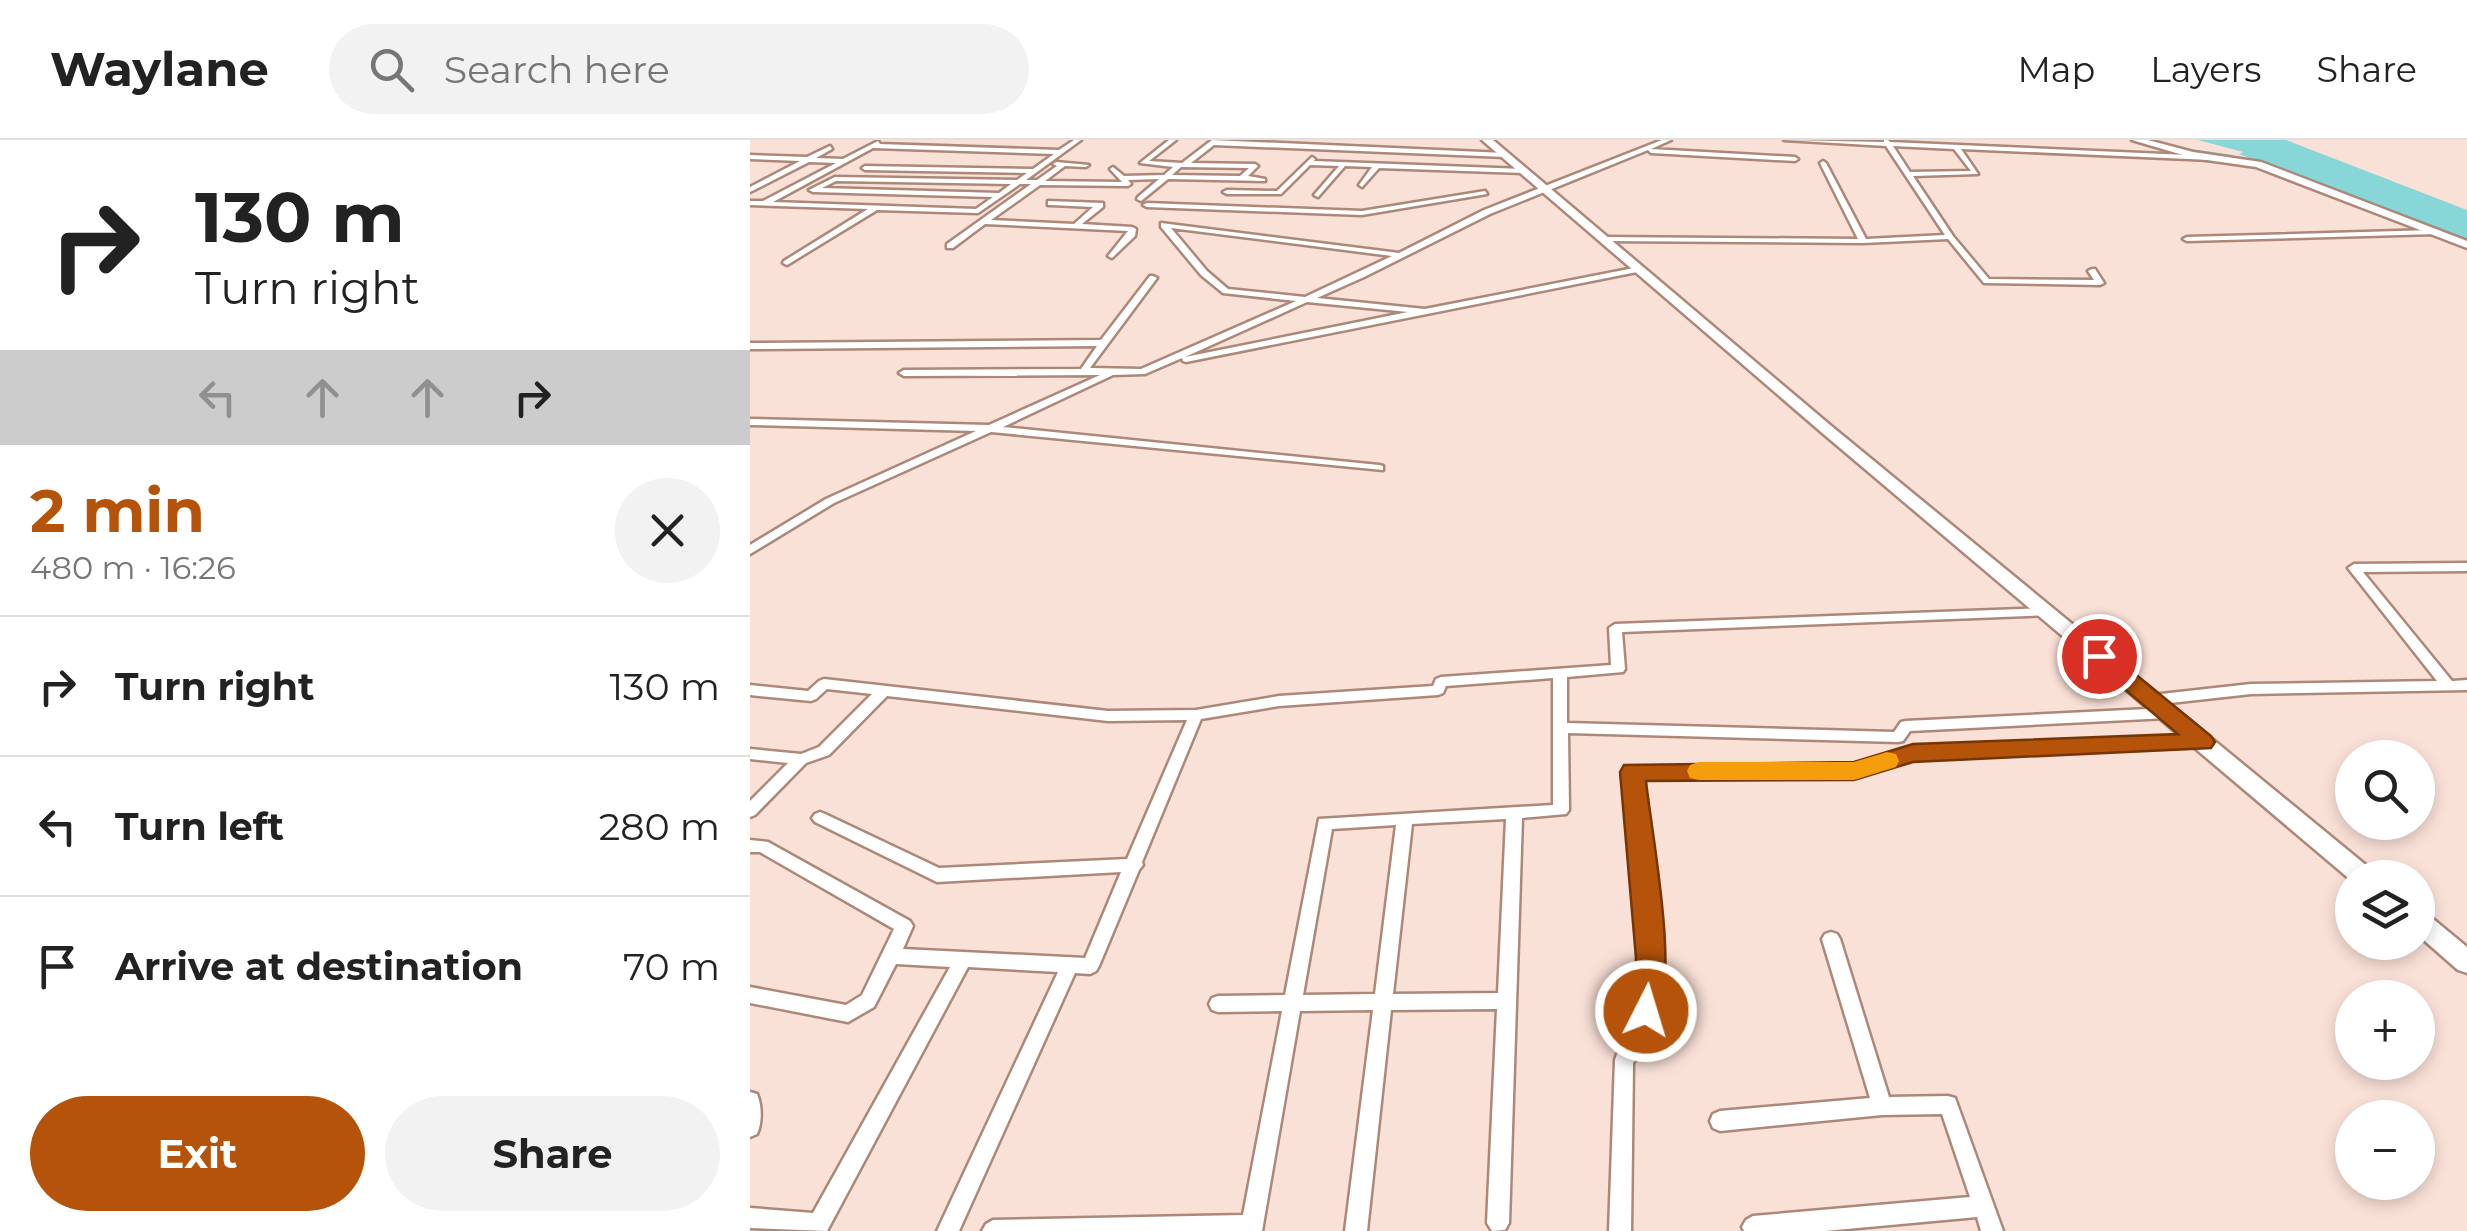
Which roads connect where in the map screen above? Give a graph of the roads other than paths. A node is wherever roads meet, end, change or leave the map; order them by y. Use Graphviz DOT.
graph roads {
  1 [pos="883,140"];
  2 [pos="927,140"];
  3 [pos="1014,140"];
  4 [pos="1078,140"];
  5 [pos="1173,140"];
  6 [pos="1487,140"];
  7 [pos="1668,140"];
  8 [pos="1787,140"];
  9 [pos="2136,140"];
  10 [pos="2187,140"];
  11 [pos="1214,141"];
  12 [pos="1887,143"];
  13 [pos="872,146"];
  14 [pos="1920,147"];
  15 [pos="830,148"];
  16 [pos="912,148"];
  17 [pos="1324,148"];
  18 [pos="1957,148"];
  19 [pos="998,150"];
  20 [pos="1645,150"];
  21 [pos="1059,152"];
  22 [pos="900,154"];
  23 [pos="1504,155"];
  24 [pos="750,158"];
  25 [pos="2212,158"];
  26 [pos="808,160"];
  27 [pos="1794,160"];
  28 [pos="843,161"];
  29 [pos="886,161"];
  30 [pos="2246,162"];
  31 [pos="1045,163"];
  32 [pos="1309,163"];
  33 [pos="1064,164"];
  34 [pos="1823,164"];
  35 [pos="1086,165"];
  36 [pos="1182,165"];
  37 [pos="1343,165"];
  38 [pos="1377,166"];
  39 [pos="1113,169"];
  40 [pos="970,170"];
  41 [pos="1523,171"];
  42 [pos="1032,172"];
  43 [pos="1907,174"];
  44 [pos="1940,174"];
  45 [pos="1166,178"];
  46 [pos="1242,178"];
  47 [pos="1263,180"];
  48 [pos="918,181"];
  49 [pos="1125,181"];
  50 [pos="1017,183"];
  51 [pos="1038,184"];
  52 [pos="1362,185"];
  53 [pos="1544,188"];
  54 [pos="750,190"];
  55 [pos="900,192"];
  56 [pos="1226,192"];
  57 [pos="1484,193"];
  58 [pos="1001,194"];
  59 [pos="1318,195"];
  60 [pos="1144,202"];
  61 [pos="1051,203"];
  62 [pos="763,204"];
  63 [pos="750,207"];
  64 [pos="876,208"];
  65 [pos="983,222"];
  66 [pos="1164,225"];
  67 [pos="1076,226"];
  68 [pos="2433,232"];
  69 [pos="1950,237"];
  70 [pos="1603,239"];
  71 [pos="2188,239"];
  72 [pos="1864,241"];
  73 [pos="2467,245"];
  74 [pos="950,246"];
  75 [pos="1400,255"];
  76 [pos="1112,256"];
  77 [pos="786,264"];
  78 [pos="1639,269"];
  79 [pos="2092,271"];
  80 [pos="1153,278"];
  81 [pos="1305,299"];
  82 [pos="1430,312"];
  83 [pos="1104,343"];
  84 [pos="750,346"];
  85 [pos="1161,364"];
  86 [pos="1087,372"];
  87 [pos="904,373"];
  88 [pos="1109,375"];
  89 [pos="750,422"];
  90 [pos="990,428"];
  91 [pos="1379,468"];
  92 [pos="750,550"];
  93 [pos="2467,568"];
  94 [pos="2047,612"];
  95 [pos="1560,673"];
  96 [pos="2467,685"];
  97 [pos="2450,686"];
  98 [pos="750,690"];
  99 [pos="884,691"];
  100 [pos="2152,700"];
  101 [pos="2168,713"];
  102 [pos="1196,714"];
  103 [pos="1560,728"];
  104 [pos="2202,742"];
  105 [pos="750,754"];
  106 [pos="801,759"];
  107 [pos="750,811"];
  108 [pos="1514,813"];
  109 [pos="820,818"];
  110 [pos="1405,818"];
  111 [pos="750,846"];
  112 [pos="2344,860"];
  113 [pos="1135,864"];
  114 [pos="2435,935"];
  115 [pos="1832,940"];
  116 [pos="891,956"];
  117 [pos="962,962"];
  118 [pos="2467,962"];
  119 [pos="1070,965"];
  120 [pos="750,995"];
  121 [pos="1504,1000"];
  122 [pos="1218,1004"];
  123 [pos="1290,1004"];
  124 [pos="1385,1004"];
  125 [pos="750,1101"];
  126 [pos="1882,1106"];
  127 [pos="1720,1121"];
  128 [pos="750,1128"];
  129 [pos="1984,1206"];
  130 [pos="750,1218"];
  131 [pos="1498,1222"];
  132 [pos="1753,1227"];
  133 [pos="817,1228"];
  134 [pos="1252,1228"];
  135 [pos="948,1231"];
  136 [pos="992,1231"];
  137 [pos="1356,1231"];
  138 [pos="1620,1231"];
  139 [pos="1992,1231"];
  1 -- 13 [label="street"];
  2 -- 16 [label="street"];
  3 -- 19 [label="street"];
  4 -- 21 [label="street"];
  5 -- 36 [label="street"];
  6 -- 23 [label="main road"];
  7 -- 20 [label="street"];
  8 -- 12 [label="street"];
  9 -- 25 [label="main road"];
  10 -- 30 [label="main road"];
  11 -- 17 [label="street"];
  11 -- 36 [label="street"];
  12 -- 14 [label="street"];
  12 -- 43 [label="street"];
  13 -- 16 [label="street"];
  13 -- 28 [label="street"];
  14 -- 18 [label="street"];
  14 -- 44 [label="street"];
  15 -- 26 [label="street"];
  16 -- 19 [label="street"];
  16 -- 22 [label="street"];
  17 -- 23 [label="street"];
  17 -- 32 [label="street"];
  18 -- 25 [label="street"];
  18 -- 44 [label="street"];
  19 -- 21 [label="street"];
  19 -- 40 [label="street"];
  20 -- 27 [label="street"];
  20 -- 53 [label="street"];
  21 -- 31 [label="street"];
  23 -- 41 [label="main road"];
  24 -- 26 [label="street"];
  25 -- 30 [label="main road"];
  26 -- 28 [label="street"];
  26 -- 54 [label="street"];
  28 -- 62 [label="street"];
  29 -- 40 [label="street"];
  30 -- 68 [label="main road"];
  31 -- 33 [label="street"];
  31 -- 42 [label="street"];
  32 -- 37 [label="street"];
  32 -- 56 [label="street"];
  33 -- 35 [label="street"];
  33 -- 51 [label="street"];
  34 -- 72 [label="street"];
  36 -- 45 [label="street"];
  36 -- 46 [label="street"];
  37 -- 38 [label="street"];
  37 -- 59 [label="street"];
  38 -- 41 [label="street"];
  38 -- 52 [label="street"];
  39 -- 49 [label="street"];
  40 -- 42 [label="street"];
  41 -- 53 [label="main road"];
  42 -- 50 [label="street"];
  43 -- 44 [label="street"];
  43 -- 69 [label="street"];
  45 -- 46 [label="street"];
  45 -- 49 [label="street"];
  45 -- 60 [label="street"];
  46 -- 47 [label="street"];
  48 -- 50 [label="street"];
  48 -- 55 [label="street"];
  48 -- 55 [label="street"];
  49 -- 51 [label="street"];
  49 -- 60 [label="street"];
  50 -- 51 [label="street"];
  50 -- 58 [label="street"];
  51 -- 65 [label="street"];
  53 -- 70 [label="main road"];
  53 -- 75 [label="street"];
  55 -- 58 [label="street"];
  55 -- 64 [label="street"];
  57 -- 60 [label="street"];
  58 -- 64 [label="street"];
  60 -- 66 [label="street"];
  61 -- 67 [label="street"];
  62 -- 63 [label="street"];
  62 -- 64 [label="street"];
  64 -- 77 [label="street"];
  65 -- 67 [label="street"];
  65 -- 74 [label="street"];
  66 -- 75 [label="street"];
  66 -- 81 [label="street"];
  67 -- 76 [label="street"];
  68 -- 71 [label="street"];
  68 -- 73 [label="main road"];
  69 -- 72 [label="street"];
  69 -- 79 [label="street"];
  70 -- 72 [label="street"];
  70 -- 78 [label="main road"];
  75 -- 81 [label="street"];
  78 -- 82 [label="street"];
  78 -- 94 [label="main road"];
  80 -- 83 [label="street"];
  81 -- 82 [label="street"];
  81 -- 85 [label="street"];
  82 -- 85 [label="street"];
  83 -- 84 [label="street"];
  83 -- 86 [label="street"];
  85 -- 88 [label="street"];
  86 -- 87 [label="street"];
  86 -- 88 [label="street"];
  88 -- 90 [label="street"];
  89 -- 90 [label="street"];
  90 -- 91 [label="street"];
  90 -- 92 [label="street"];
  93 -- 97 [label="street"];
  94 -- 95 [label="street"];
  94 -- 100 [label="main road"];
  95 -- 102 [label="street"];
  95 -- 103 [label="street"];
  96 -- 97 [label="street"];
  97 -- 100 [label="street"];
  98 -- 99 [label="street"];
  99 -- 102 [label="street"];
  99 -- 106 [label="street"];
  100 -- 101 [label="main road"];
  101 -- 103 [label="street"];
  101 -- 104 [label="main road"];
  102 -- 113 [label="street"];
  103 -- 108 [label="street"];
  104 -- 112 [label="main road"];
  104 -- 138 [label="street"];
  105 -- 106 [label="street"];
  106 -- 107 [label="street"];
  108 -- 110 [label="street"];
  108 -- 121 [label="street"];
  109 -- 113 [label="street"];
  110 -- 123 [label="street"];
  110 -- 124 [label="street"];
  111 -- 116 [label="street"];
  113 -- 119 [label="street"];
  114 -- 118 [label="main road"];
  115 -- 126 [label="street"];
  116 -- 117 [label="street"];
  116 -- 120 [label="street"];
  117 -- 119 [label="street"];
  117 -- 133 [label="street"];
  119 -- 135 [label="street"];
  121 -- 124 [label="street"];
  121 -- 131 [label="street"];
  122 -- 123 [label="street"];
  123 -- 124 [label="street"];
  123 -- 134 [label="street"];
  124 -- 137 [label="street"];
  125 -- 128 [label="street"];
  126 -- 127 [label="street"];
  126 -- 129 [label="street"];
  129 -- 132 [label="street"];
  129 -- 139 [label="street"];
  130 -- 133 [label="street"];
  134 -- 136 [label="street"];
}
